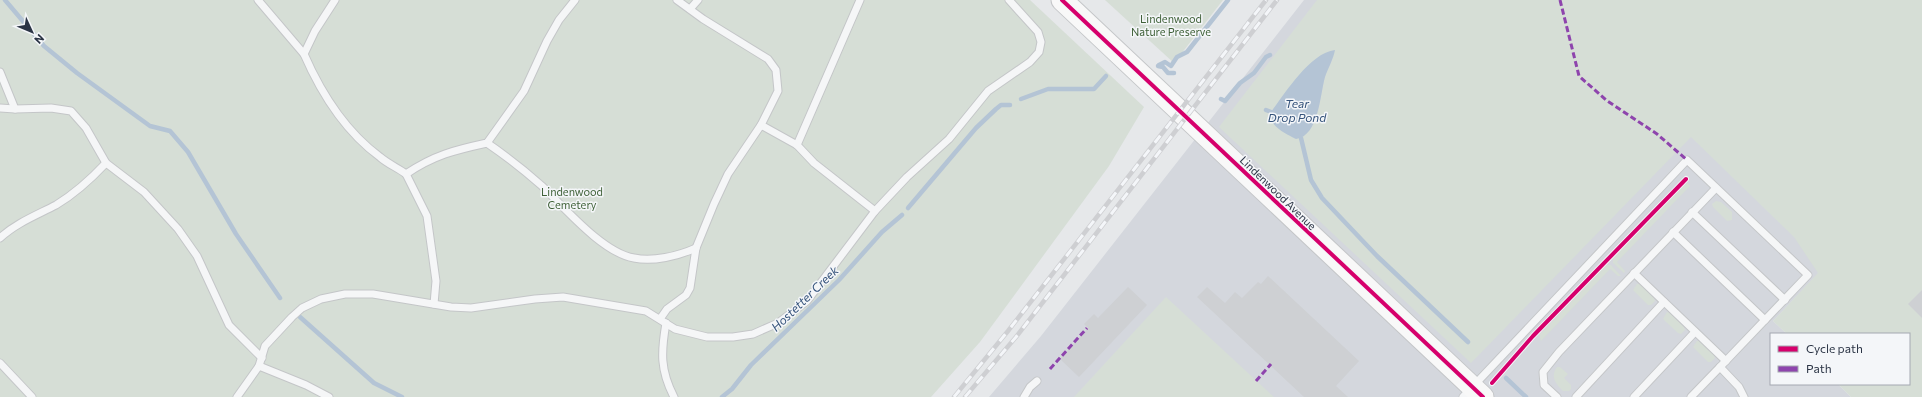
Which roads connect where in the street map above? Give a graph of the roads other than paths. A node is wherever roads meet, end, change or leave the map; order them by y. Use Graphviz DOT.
graph roads {
  1 [pos="258,0"];
  2 [pos="336,0"];
  3 [pos="575,0"];
  4 [pos="678,0"];
  5 [pos="698,0"];
  6 [pos="860,0"];
  7 [pos="1009,0"];
  8 [pos="1062,0"];
  9 [pos="690,9"];
  10 [pos="304,54"];
  11 [pos="0,72"];
  12 [pos="0,108"];
  13 [pos="15,109"];
  14 [pos="761,125"];
  15 [pos="487,143"];
  16 [pos="797,145"];
  17 [pos="106,163"];
  18 [pos="406,174"];
  19 [pos="1716,188"];
  20 [pos="875,211"];
  21 [pos="1692,212"];
  22 [pos="1673,232"];
  23 [pos="0,238"];
  24 [pos="696,248"];
  25 [pos="1634,273"];
  26 [pos="1785,300"];
  27 [pos="1664,302"];
  28 [pos="434,304"];
  29 [pos="1765,320"];
  30 [pos="663,321"];
  31 [pos="1695,332"];
  32 [pos="262,358"];
  33 [pos="1726,361"];
  34 [pos="0,363"];
  35 [pos="259,366"];
  36 [pos="1720,367"];
  37 [pos="1037,381"];
  38 [pos="1473,394"];
  39 [pos="32,397"];
  40 [pos="237,397"];
  41 [pos="329,397"];
  42 [pos="674,397"];
  43 [pos="1024,397"];
  44 [pos="1557,397"];
  45 [pos="1576,397"];
  46 [pos="1634,397"];
  47 [pos="1691,397"];
  48 [pos="1744,397"];
  1 -- 10 [label="lane"];
  2 -- 10 [label="lane"];
  3 -- 15 [label="lane"];
  4 -- 9 [label="lane"];
  5 -- 9 [label="lane"];
  6 -- 16 [label="lane"];
  7 -- 20 [label="lane"];
  8 -- 38 [label="street, Lindenwood Avenue"];
  9 -- 14 [label="lane"];
  10 -- 18 [label="lane"];
  11 -- 13 [label="lane"];
  12 -- 13 [label="lane"];
  13 -- 17 [label="lane"];
  14 -- 16 [label="lane"];
  14 -- 24 [label="lane"];
  15 -- 18 [label="lane"];
  15 -- 24 [label="lane"];
  16 -- 20 [label="lane"];
  17 -- 23 [label="lane"];
  17 -- 32 [label="lane"];
  18 -- 28 [label="lane"];
  19 -- 21 [label="lane"];
  19 -- 26 [label="lane"];
  19 -- 38 [label="lane"];
  20 -- 30 [label="lane"];
  21 -- 22 [label="lane"];
  21 -- 26 [label="lane"];
  22 -- 25 [label="lane"];
  22 -- 29 [label="lane"];
  24 -- 30 [label="lane"];
  25 -- 27 [label="lane"];
  25 -- 44 [label="lane"];
  26 -- 29 [label="lane"];
  27 -- 31 [label="lane"];
  27 -- 45 [label="lane"];
  28 -- 30 [label="lane"];
  28 -- 32 [label="lane"];
  29 -- 33 [label="lane"];
  30 -- 42 [label="lane"];
  31 -- 33 [label="lane"];
  31 -- 46 [label="lane"];
  32 -- 35 [label="lane"];
  33 -- 36 [label="lane"];
  34 -- 39 [label="lane"];
  35 -- 40 [label="lane"];
  35 -- 41 [label="lane"];
  36 -- 47 [label="lane"];
  36 -- 48 [label="lane"];
  37 -- 43 [label="lane"];
}
